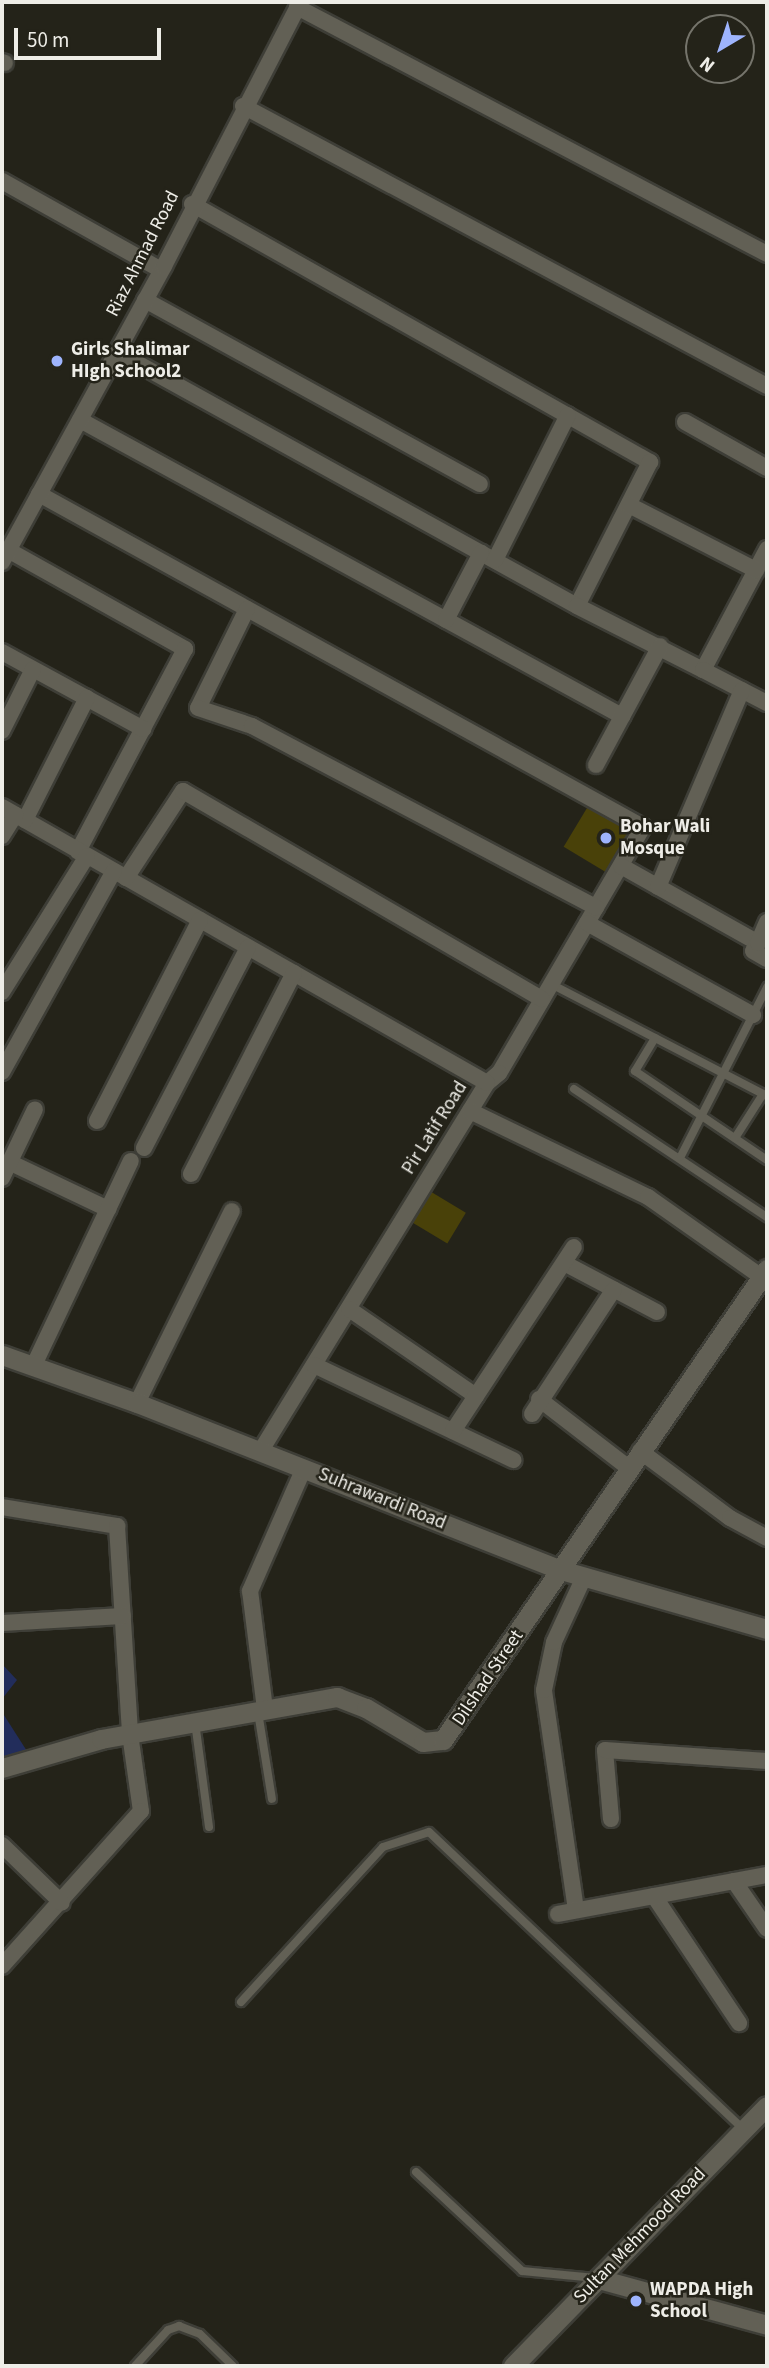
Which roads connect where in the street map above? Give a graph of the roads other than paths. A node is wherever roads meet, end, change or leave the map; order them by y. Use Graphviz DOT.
graph roads {
  1 [pos="299,5"];
  2 [pos="243,106"];
  3 [pos="2,181"];
  4 [pos="192,204"];
  5 [pos="767,254"];
  6 [pos="161,270"];
  7 [pos="145,300"];
  8 [pos="117,352"];
  9 [pos="767,386"];
  10 [pos="568,415"];
  11 [pos="80,419"];
  12 [pos="685,422"];
  13 [pos="767,468"];
  14 [pos="480,484"];
  15 [pos="39,494"];
  16 [pos="629,505"];
  17 [pos="767,548"];
  18 [pos="5,556"];
  19 [pos="488,557"];
  20 [pos="756,570"];
  21 [pos="577,606"];
  22 [pos="247,609"];
  23 [pos="446,620"];
  24 [pos="660,646"];
  25 [pos="2,652"];
  26 [pos="33,669"];
  27 [pos="703,670"];
  28 [pos="742,690"];
  29 [pos="87,698"];
  30 [pos="767,703"];
  31 [pos="622,716"];
  32 [pos="143,729"];
  33 [pos="2,731"];
  34 [pos="596,765"];
  35 [pos="14,814"];
  36 [pos="2,836"];
  37 [pos="83,853"];
  38 [pos="621,866"];
  39 [pos="120,875"];
  40 [pos="658,887"];
  41 [pos="596,907"];
  42 [pos="200,920"];
  43 [pos="767,922"];
  44 [pos="587,923"];
  45 [pos="758,943"];
  46 [pos="248,947"];
  47 [pos="767,958"];
  48 [pos="294,973"];
  49 [pos="551,984"];
  50 [pos="767,986"];
  51 [pos="2,992"];
  52 [pos="542,999"];
  53 [pos="753,1015"];
  54 [pos="655,1038"];
  55 [pos="2,1072"];
  56 [pos="723,1073"];
  57 [pos="487,1083"];
  58 [pos="574,1089"];
  59 [pos="765,1095"];
  60 [pos="35,1109"];
  61 [pos="470,1111"];
  62 [pos="702,1116"];
  63 [pos="97,1121"];
  64 [pos="735,1138"];
  65 [pos="144,1148"];
  66 [pos="681,1156"];
  67 [pos="767,1160"];
  68 [pos="131,1161"];
  69 [pos="5,1169"];
  70 [pos="191,1174"];
  71 [pos="108,1209"];
  72 [pos="232,1211"];
  73 [pos="767,1217"];
  74 [pos="574,1247"];
  75 [pos="564,1263"];
  76 [pos="764,1273"];
  77 [pos="614,1289"];
  78 [pos="349,1309"];
  79 [pos="657,1312"];
  80 [pos="2,1355"];
  81 [pos="314,1365"];
  82 [pos="33,1367"];
  83 [pos="477,1396"];
  84 [pos="137,1403"];
  85 [pos="453,1432"];
  86 [pos="261,1451"];
  87 [pos="513,1460"];
  88 [pos="634,1460"];
  89 [pos="304,1468"];
  90 [pos="2,1507"];
  91 [pos="766,1534"];
  92 [pos="561,1570"];
  93 [pos="584,1577"];
  94 [pos="123,1616"];
  95 [pos="2,1623"];
  96 [pos="767,1629"];
  97 [pos="261,1710"];
  98 [pos="195,1722"];
  99 [pos="130,1734"];
  100 [pos="767,1761"];
  101 [pos="2,1768"];
  102 [pos="272,1799"];
  103 [pos="611,1819"];
  104 [pos="209,1827"];
  105 [pos="2,1845"];
  106 [pos="767,1875"];
  107 [pos="734,1881"];
  108 [pos="654,1896"];
  109 [pos="62,1903"];
  110 [pos="576,1910"];
  111 [pos="558,1913"];
  112 [pos="767,1929"];
  113 [pos="2,1966"];
  114 [pos="241,2002"];
  115 [pos="739,2022"];
  116 [pos="767,2106"];
  117 [pos="744,2130"];
  118 [pos="416,2172"];
  119 [pos="599,2279"];
  120 [pos="767,2325"];
  121 [pos="135,2366"];
  122 [pos="233,2366"];
  123 [pos="513,2366"];
  1 -- 2 [label="street, Riaz Ahmad Road"];
  1 -- 5 [label="street"];
  2 -- 4 [label="street, Riaz Ahmad Road"];
  2 -- 9 [label="street"];
  3 -- 6 [label="street"];
  4 -- 6 [label="street, Riaz Ahmad Road"];
  4 -- 10 [label="street"];
  6 -- 7 [label="street, Riaz Ahmad Road"];
  7 -- 8 [label="street, Riaz Ahmad Road"];
  7 -- 14 [label="street"];
  8 -- 11 [label="street, Riaz Ahmad Road"];
  8 -- 19 [label="street"];
  10 -- 16 [label="street"];
  10 -- 19 [label="street"];
  11 -- 15 [label="street, Riaz Ahmad Road"];
  11 -- 23 [label="street"];
  12 -- 13 [label="street"];
  15 -- 18 [label="street, Riaz Ahmad Road"];
  15 -- 22 [label="street"];
  16 -- 20 [label="street"];
  16 -- 21 [label="street"];
  17 -- 20 [label="street"];
  18 -- 32 [label="street"];
  19 -- 21 [label="street"];
  19 -- 23 [label="street"];
  20 -- 27 [label="street"];
  21 -- 24 [label="street"];
  22 -- 38 [label="street, Pir Latif Road"];
  22 -- 41 [label="street"];
  23 -- 31 [label="street"];
  24 -- 27 [label="street"];
  24 -- 31 [label="street"];
  25 -- 26 [label="street"];
  26 -- 29 [label="street"];
  26 -- 33 [label="street"];
  27 -- 28 [label="street"];
  28 -- 30 [label="street"];
  28 -- 40 [label="street"];
  29 -- 32 [label="street"];
  29 -- 35 [label="street"];
  31 -- 34 [label="street"];
  32 -- 37 [label="street"];
  35 -- 36 [label="street"];
  35 -- 37 [label="street"];
  37 -- 39 [label="street"];
  37 -- 51 [label="street"];
  38 -- 40 [label="street"];
  38 -- 41 [label="street, Pir Latif Road"];
  39 -- 42 [label="street"];
  39 -- 52 [label="street"];
  39 -- 55 [label="street"];
  40 -- 45 [label="street"];
  41 -- 44 [label="street, Pir Latif Road"];
  42 -- 46 [label="street"];
  42 -- 63 [label="street"];
  43 -- 45 [label="street"];
  44 -- 49 [label="street, Pir Latif Road"];
  44 -- 53 [label="street"];
  45 -- 47 [label="street"];
  46 -- 48 [label="street"];
  46 -- 65 [label="street"];
  48 -- 57 [label="street"];
  48 -- 70 [label="street"];
  49 -- 52 [label="street, Pir Latif Road"];
  49 -- 54 [label="lane"];
  50 -- 53 [label="lane"];
  52 -- 57 [label="street, Pir Latif Road"];
  53 -- 56 [label="lane"];
  54 -- 56 [label="lane"];
  54 -- 62 [label="lane"];
  56 -- 59 [label="lane"];
  56 -- 62 [label="lane"];
  57 -- 61 [label="street, Pir Latif Road"];
  58 -- 66 [label="lane"];
  59 -- 64 [label="lane"];
  60 -- 69 [label="street"];
  61 -- 76 [label="street"];
  61 -- 78 [label="street, Pir Latif Road"];
  62 -- 64 [label="lane"];
  62 -- 66 [label="lane"];
  64 -- 67 [label="lane"];
  66 -- 73 [label="lane"];
  68 -- 71 [label="street"];
  69 -- 71 [label="street"];
  71 -- 82 [label="street"];
  72 -- 84 [label="street"];
  74 -- 75 [label="street"];
  75 -- 77 [label="street"];
  75 -- 83 [label="street"];
  76 -- 88 [label="street, Dilshad Street"];
  77 -- 79 [label="street"];
  77 -- 88 [label="street"];
  78 -- 81 [label="street, Pir Latif Road"];
  78 -- 83 [label="street"];
  80 -- 82 [label="street, Suhrawardi Road"];
  81 -- 85 [label="street"];
  81 -- 86 [label="street, Pir Latif Road"];
  82 -- 84 [label="street, Suhrawardi Road"];
  83 -- 85 [label="street"];
  84 -- 86 [label="street, Suhrawardi Road"];
  85 -- 87 [label="street"];
  86 -- 89 [label="street, Suhrawardi Road"];
  88 -- 91 [label="street"];
  88 -- 92 [label="street, Dilshad Street"];
  89 -- 92 [label="street, Suhrawardi Road"];
  89 -- 97 [label="street"];
  90 -- 94 [label="street"];
  92 -- 93 [label="street, Suhrawardi Road"];
  92 -- 97 [label="street, Dilshad Street"];
  93 -- 96 [label="street, Suhrawardi Road"];
  93 -- 110 [label="street"];
  94 -- 95 [label="street"];
  94 -- 99 [label="street"];
  97 -- 98 [label="street, Dilshad Street"];
  97 -- 102 [label="lane"];
  98 -- 99 [label="street, Dilshad Street"];
  98 -- 104 [label="lane"];
  99 -- 101 [label="street, Dilshad Street"];
  99 -- 109 [label="street"];
  100 -- 103 [label="street"];
  105 -- 109 [label="street"];
  106 -- 107 [label="street"];
  107 -- 108 [label="street"];
  107 -- 112 [label="street"];
  108 -- 110 [label="street"];
  108 -- 115 [label="street"];
  109 -- 113 [label="street"];
  110 -- 111 [label="street"];
  114 -- 117 [label="lane"];
  116 -- 117 [label="street, Sultan Mehmood Road"];
  117 -- 119 [label="street, Sultan Mehmood Road"];
  118 -- 119 [label="lane"];
  119 -- 120 [label="street"];
  119 -- 123 [label="street, Sultan Mehmood Road"];
  121 -- 122 [label="lane"];
}
